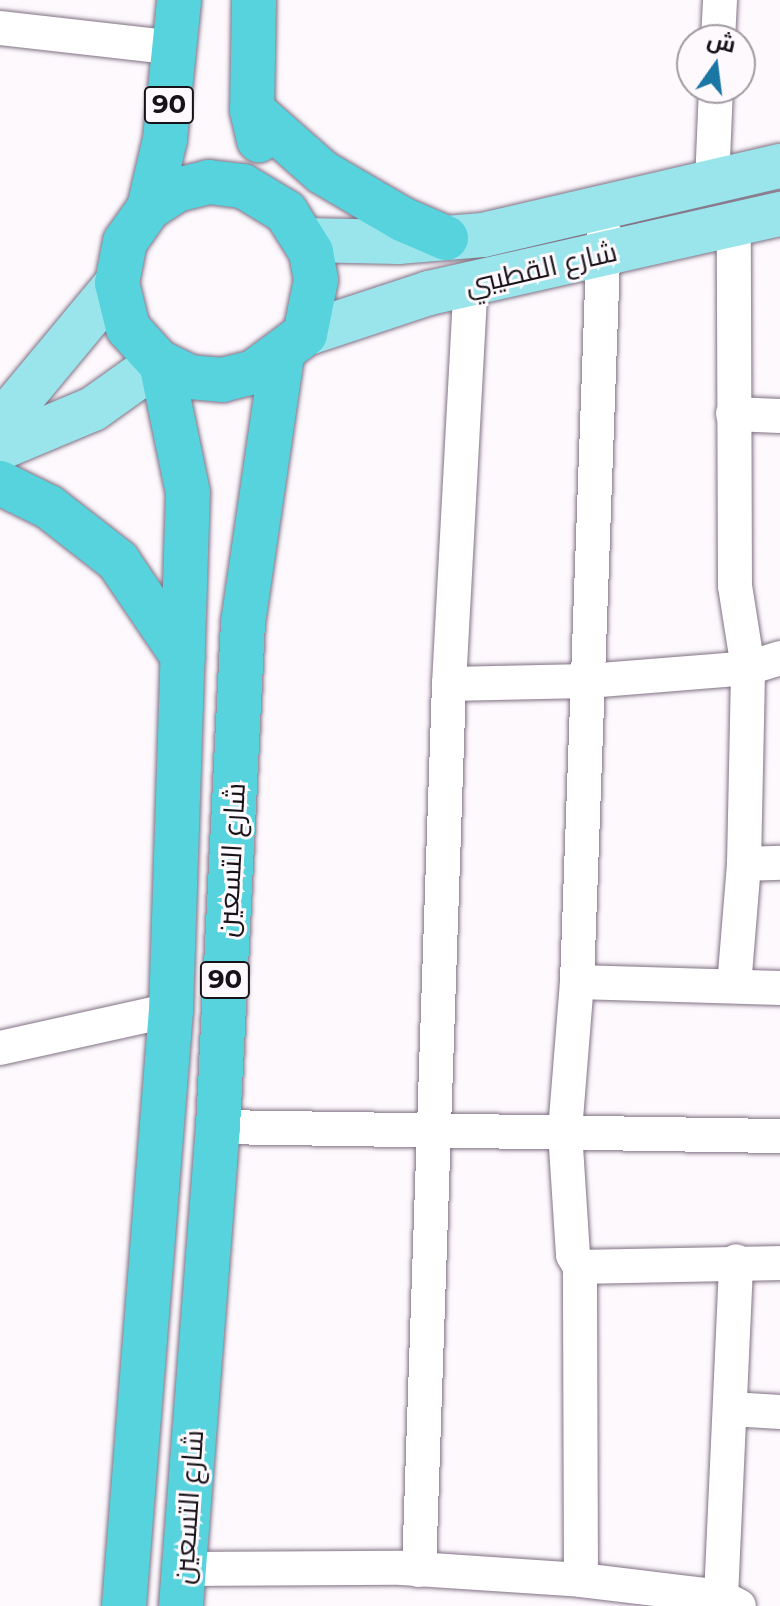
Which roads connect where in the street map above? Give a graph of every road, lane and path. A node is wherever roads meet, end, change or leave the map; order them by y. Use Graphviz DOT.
graph roads {
  1 [pos="179,0"];
  2 [pos="254,0"];
  3 [pos="720,0"];
  4 [pos="719,24"];
  5 [pos="0,28"];
  6 [pos="176,48"];
  7 [pos="715,104"];
  8 [pos="252,110"];
  9 [pos="780,166"];
  10 [pos="712,183"];
  11 [pos="273,200"];
  12 [pos="149,208"];
  13 [pos="605,209"];
  14 [pos="780,214"];
  15 [pos="734,225"];
  16 [pos="446,238"];
  17 [pos="305,240"];
  18 [pos="604,253"];
  19 [pos="117,283"];
  20 [pos="471,283"];
  21 [pos="293,345"];
  22 [pos="160,363"];
  23 [pos="733,414"];
  24 [pos="780,416"];
  25 [pos="0,424"];
  26 [pos="0,448"];
  27 [pos="0,483"];
  28 [pos="183,657"];
  29 [pos="764,663"];
  30 [pos="588,681"];
  31 [pos="449,684"];
  32 [pos="780,863"];
  33 [pos="744,864"];
  34 [pos="577,982"];
  35 [pos="734,986"];
  36 [pos="780,988"];
  37 [pos="171,1010"];
  38 [pos="0,1048"];
  39 [pos="218,1127"];
  40 [pos="565,1131"];
  41 [pos="435,1134"];
  42 [pos="780,1136"];
  43 [pos="736,1261"];
  44 [pos="780,1263"];
  45 [pos="580,1267"];
  46 [pos="731,1409"];
  47 [pos="780,1412"];
  48 [pos="419,1570"];
  49 [pos="182,1587"];
  50 [pos="563,1589"];
  51 [pos="730,1602"];
  52 [pos="124,1606"];
  1 -- 6 [label="highway, 90"];
  2 -- 8 [label="highway"];
  3 -- 4 [label="street"];
  5 -- 6 [label="street"];
  6 -- 12 [label="highway, 90"];
  7 -- 10 [label="street"];
  8 -- 11 [label="highway"];
  8 -- 16 [label="highway"];
  9 -- 10 [label="main road, شارع القطيبي"];
  10 -- 13 [label="main road, شارع القطيبي"];
  11 -- 12 [label="highway"];
  11 -- 17 [label="highway"];
  12 -- 19 [label="highway"];
  13 -- 16 [label="main road, شارع القطيبي"];
  13 -- 18 [label="street"];
  14 -- 15 [label="main road, شارع القطيبي"];
  15 -- 18 [label="main road, شارع القطيبي"];
  15 -- 23 [label="street"];
  16 -- 17 [label="main road, شارع القطيبي"];
  17 -- 21 [label="highway"];
  18 -- 20 [label="main road, شارع القطيبي"];
  18 -- 30 [label="street"];
  19 -- 22 [label="highway"];
  19 -- 25 [label="main road"];
  20 -- 21 [label="main road, شارع القطيبي"];
  20 -- 31 [label="street"];
  21 -- 22 [label="highway"];
  21 -- 39 [label="highway, شارع التسعين / 90"];
  22 -- 26 [label="main road"];
  22 -- 28 [label="highway, شارع التسعين / 90"];
  23 -- 24 [label="street"];
  23 -- 29 [label="street"];
  27 -- 28 [label="highway"];
  28 -- 37 [label="highway, شارع التسعين / 90"];
  29 -- 30 [label="street"];
  29 -- 33 [label="street"];
  30 -- 31 [label="street"];
  30 -- 34 [label="street"];
  31 -- 41 [label="street"];
  32 -- 33 [label="street"];
  33 -- 35 [label="street"];
  34 -- 35 [label="street"];
  34 -- 40 [label="street"];
  35 -- 36 [label="street"];
  37 -- 38 [label="street"];
  37 -- 52 [label="highway, شارع التسعين / 90"];
  39 -- 41 [label="street"];
  39 -- 49 [label="highway, شارع التسعين / 90"];
  40 -- 41 [label="street"];
  40 -- 42 [label="street"];
  40 -- 45 [label="street"];
  41 -- 48 [label="street"];
  43 -- 44 [label="street"];
  43 -- 45 [label="street"];
  43 -- 46 [label="street"];
  45 -- 50 [label="street"];
  46 -- 47 [label="street"];
  46 -- 51 [label="street"];
  48 -- 49 [label="street"];
  48 -- 50 [label="street"];
  50 -- 51 [label="street"];
}
